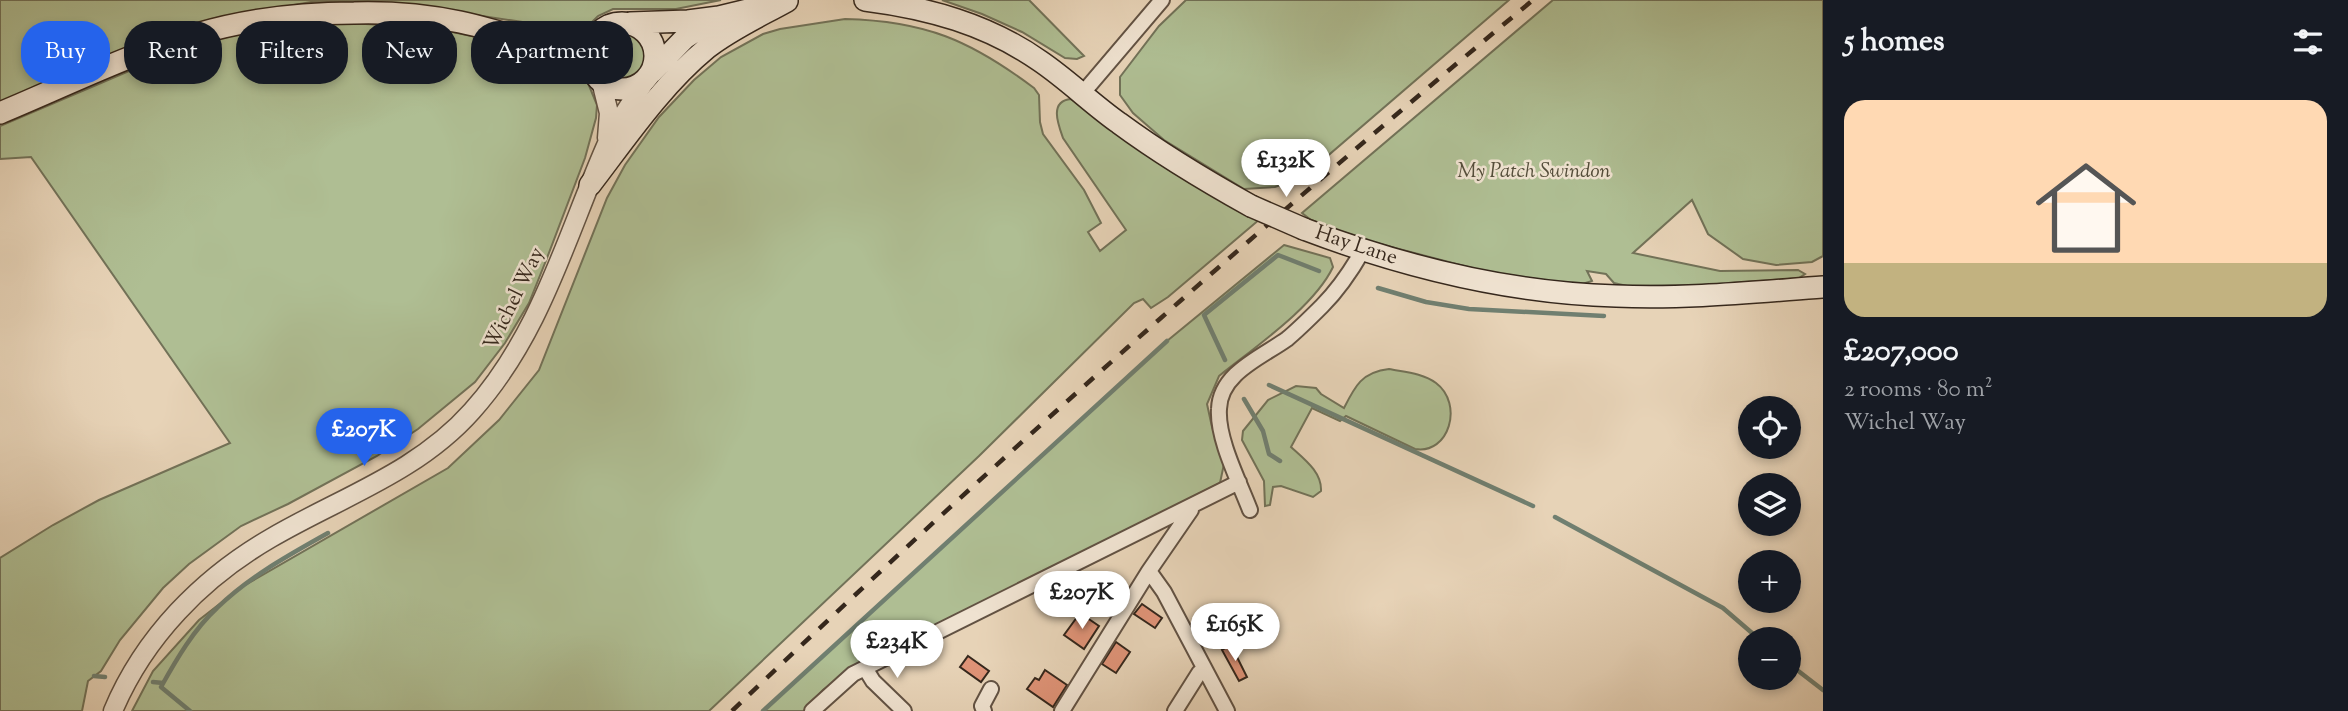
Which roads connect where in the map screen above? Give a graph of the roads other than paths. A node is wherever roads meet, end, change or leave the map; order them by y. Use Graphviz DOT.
graph roads {
  1 [pos="865,0"];
  2 [pos="1162,0"];
  3 [pos="792,1"];
  4 [pos="719,17"];
  5 [pos="633,23"];
  6 [pos="471,24"];
  7 [pos="633,25"];
  8 [pos="649,76"];
  9 [pos="600,84"];
  10 [pos="607,84"];
  11 [pos="1083,94"];
  12 [pos="0,113"];
  13 [pos="606,145"];
  14 [pos="590,185"];
  15 [pos="1363,250"];
  16 [pos="1823,287"];
  17 [pos="1240,482"];
  18 [pos="1197,503"];
  19 [pos="1250,510"];
  20 [pos="1149,571"];
  21 [pos="865,668"];
  22 [pos="1204,669"];
  23 [pos="991,689"];
  24 [pos="113,711"];
  25 [pos="812,711"];
  26 [pos="904,711"];
  27 [pos="984,711"];
  28 [pos="1062,711"];
  29 [pos="1175,711"];
  30 [pos="1227,711"];
  1 -- 11 [label="main road, Hay Lane"];
  2 -- 11 [label="street"];
  3 -- 4 [label="main road"];
  3 -- 14 [label="main road"];
  4 -- 5 [label="main road"];
  4 -- 8 [label="main road"];
  6 -- 12 [label="main road"];
  7 -- 8 [label="main road"];
  8 -- 10 [label="main road"];
  8 -- 13 [label="street, Wichel Way"];
  9 -- 13 [label="street, Wichel Way"];
  11 -- 15 [label="main road, Hay Lane, bridge"];
  13 -- 14 [label="street, Wichel Way"];
  14 -- 24 [label="street, Wichel Way"];
  15 -- 16 [label="main road, Hay Lane"];
  15 -- 17 [label="street"];
  17 -- 18 [label="street"];
  17 -- 19 [label="street"];
  18 -- 20 [label="street"];
  18 -- 21 [label="street"];
  20 -- 22 [label="street"];
  20 -- 28 [label="street"];
  21 -- 25 [label="street"];
  21 -- 26 [label="street"];
  22 -- 29 [label="street"];
  22 -- 30 [label="street"];
  23 -- 27 [label="street"];
}
